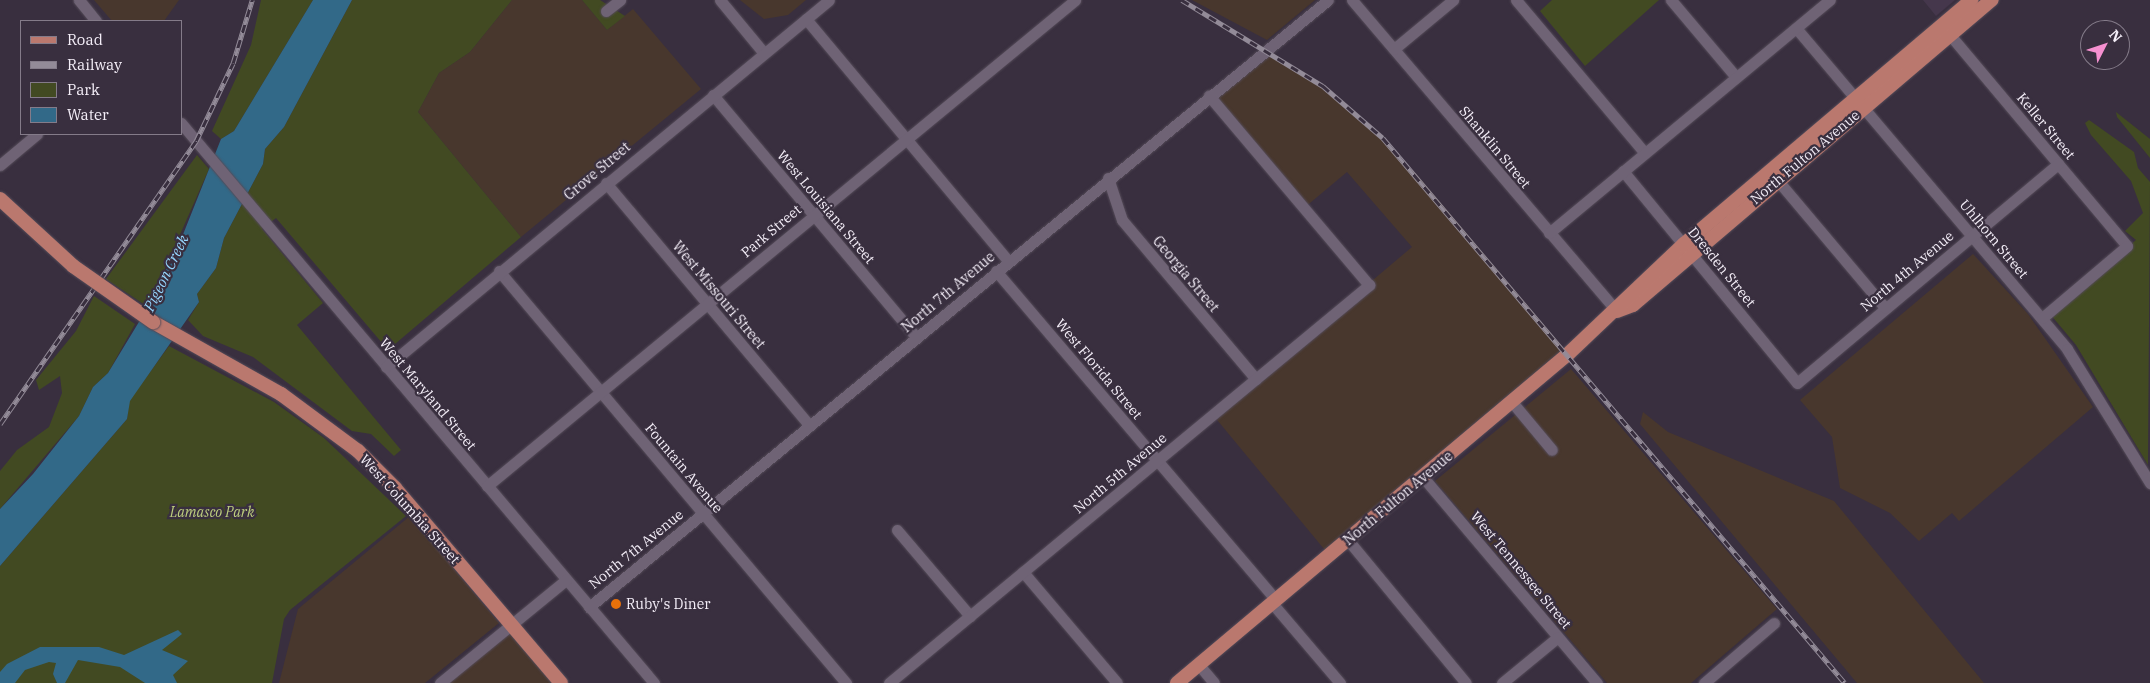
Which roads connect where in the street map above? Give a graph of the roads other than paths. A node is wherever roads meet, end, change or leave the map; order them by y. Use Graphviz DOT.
graph roads {
  1 [pos="79,0"];
  2 [pos="620,0"];
  3 [pos="720,0"];
  4 [pos="829,0"];
  5 [pos="1075,0"];
  6 [pos="1328,0"];
  7 [pos="1352,0"];
  8 [pos="1453,0"];
  9 [pos="1516,0"];
  10 [pos="1671,0"];
  11 [pos="1830,0"];
  12 [pos="1972,0"];
  13 [pos="1992,0"];
  14 [pos="606,11"];
  15 [pos="806,19"];
  16 [pos="95,20"];
  17 [pos="1796,28"];
  18 [pos="1946,31"];
  19 [pos="1394,49"];
  20 [pos="764,52"];
  21 [pos="1736,77"];
  22 [pos="713,95"];
  23 [pos="1209,96"];
  24 [pos="1859,103"];
  25 [pos="182,124"];
  26 [pos="36,135"];
  27 [pos="906,140"];
  28 [pos="1644,153"];
  29 [pos="0,164"];
  30 [pos="2058,164"];
  31 [pos="1622,171"];
  32 [pos="1773,176"];
  33 [pos="1108,178"];
  34 [pos="606,183"];
  35 [pos="0,199"];
  36 [pos="814,215"];
  37 [pos="1549,233"];
  38 [pos="1972,236"];
  39 [pos="1688,248"];
  40 [pos="1008,261"];
  41 [pos="499,271"];
  42 [pos="996,271"];
  43 [pos="707,304"];
  44 [pos="1885,308"];
  45 [pos="1616,311"];
  46 [pos="2042,318"];
  47 [pos="917,338"];
  48 [pos="386,367"];
  49 [pos="1256,379"];
  50 [pos="1798,383"];
  51 [pos="600,392"];
  52 [pos="1512,402"];
  53 [pos="810,426"];
  54 [pos="1552,450"];
  55 [pos="1158,461"];
  56 [pos="1422,476"];
  57 [pos="2150,483"];
  58 [pos="487,486"];
  59 [pos="702,514"];
  60 [pos="897,530"];
  61 [pos="1348,540"];
  62 [pos="1023,572"];
  63 [pos="566,580"];
  64 [pos="1274,602"];
  65 [pos="589,607"];
  66 [pos="970,616"];
  67 [pos="1774,623"];
  68 [pos="512,625"];
  69 [pos="1558,637"];
  70 [pos="1199,665"];
  71 [pos="440,683"];
  72 [pos="561,683"];
  73 [pos="654,683"];
  74 [pos="846,683"];
  75 [pos="889,683"];
  76 [pos="1117,683"];
  77 [pos="1177,683"];
  78 [pos="1214,683"];
  79 [pos="1340,683"];
  80 [pos="1466,683"];
  81 [pos="1502,683"];
  82 [pos="1597,683"];
  83 [pos="1704,683"];
  1 -- 16 [label="street"];
  2 -- 14 [label="street"];
  3 -- 20 [label="street"];
  4 -- 15 [label="street, Grove Street"];
  5 -- 27 [label="street, Park Street"];
  6 -- 23 [label="street, North 7th Avenue"];
  7 -- 19 [label="street, Shanklin Street"];
  8 -- 19 [label="street"];
  9 -- 28 [label="street"];
  10 -- 21 [label="street"];
  11 -- 17 [label="street"];
  12 -- 18 [label="main road, North Fulton Avenue"];
  13 -- 18 [label="main road, North Fulton Avenue"];
  15 -- 20 [label="street, Grove Street"];
  15 -- 27 [label="street"];
  17 -- 21 [label="street"];
  17 -- 24 [label="street, Uhlhorn Street"];
  18 -- 24 [label="main road, North Fulton Avenue"];
  18 -- 30 [label="street, Keller Street"];
  19 -- 37 [label="street, Shanklin Street"];
  20 -- 22 [label="street, Grove Street"];
  21 -- 28 [label="street"];
  22 -- 34 [label="street, Grove Street"];
  22 -- 36 [label="street, West Louisiana Street"];
  23 -- 33 [label="street, North 7th Avenue"];
  23 -- 49 [label="street, North 5th Avenue"];
  24 -- 32 [label="main road, North Fulton Avenue"];
  24 -- 38 [label="street, Uhlhorn Street"];
  25 -- 48 [label="street, West Maryland Street"];
  26 -- 29 [label="street"];
  27 -- 36 [label="street, Park Street"];
  27 -- 40 [label="street"];
  28 -- 31 [label="street"];
  30 -- 38 [label="street, North 4th Avenue"];
  30 -- 46 [label="street, Keller Street"];
  31 -- 37 [label="street"];
  31 -- 39 [label="street, Dresden Street"];
  32 -- 39 [label="main road, North Fulton Avenue"];
  32 -- 44 [label="street"];
  33 -- 40 [label="street, North 7th Avenue"];
  33 -- 49 [label="street, Georgia Street"];
  34 -- 41 [label="street, Grove Street"];
  34 -- 43 [label="street, West Missouri Street"];
  35 -- 68 [label="main road, West Columbia Street, bridge"];
  36 -- 43 [label="street, Park Street"];
  36 -- 47 [label="street, West Louisiana Street"];
  37 -- 45 [label="street, Shanklin Street"];
  38 -- 44 [label="street, North 4th Avenue"];
  38 -- 46 [label="street, Uhlhorn Street"];
  39 -- 45 [label="main road, North Fulton Avenue"];
  39 -- 50 [label="street, Dresden Street"];
  40 -- 42 [label="street, North 7th Avenue"];
  41 -- 48 [label="street, Grove Street"];
  41 -- 51 [label="street, Fountain Avenue"];
  42 -- 47 [label="street, North 7th Avenue"];
  42 -- 55 [label="street, West Florida Street"];
  43 -- 51 [label="street, Park Street"];
  43 -- 53 [label="street, West Missouri Street"];
  44 -- 50 [label="street, North 4th Avenue"];
  45 -- 52 [label="main road, North Fulton Avenue"];
  46 -- 57 [label="street, Uhlhorn Street"];
  47 -- 53 [label="street, North 7th Avenue"];
  48 -- 58 [label="street, West Maryland Street"];
  49 -- 55 [label="street, North 5th Avenue"];
  51 -- 58 [label="street, Park Street"];
  51 -- 59 [label="street, Fountain Avenue"];
  52 -- 54 [label="street"];
  52 -- 56 [label="main road, North Fulton Avenue"];
  53 -- 59 [label="street, North 7th Avenue"];
  55 -- 62 [label="street, North 5th Avenue"];
  55 -- 64 [label="street, West Florida Street"];
  56 -- 61 [label="main road, North Fulton Avenue"];
  56 -- 69 [label="street, West Tennessee Street"];
  58 -- 63 [label="street, West Maryland Street"];
  59 -- 65 [label="street, North 7th Avenue"];
  59 -- 74 [label="street, Fountain Avenue"];
  60 -- 66 [label="street"];
  61 -- 64 [label="main road, North Fulton Avenue"];
  61 -- 80 [label="street"];
  62 -- 66 [label="street, North 5th Avenue"];
  62 -- 76 [label="street"];
  63 -- 65 [label="street, West Maryland Street"];
  63 -- 68 [label="street, North 7th Avenue"];
  64 -- 70 [label="main road, North Fulton Avenue"];
  64 -- 79 [label="street, West Florida Street"];
  65 -- 73 [label="street, West Maryland Street"];
  66 -- 75 [label="street, North 5th Avenue"];
  67 -- 83 [label="street"];
  68 -- 71 [label="street, North 7th Avenue"];
  68 -- 72 [label="main road, West Columbia Street"];
  69 -- 81 [label="street"];
  69 -- 82 [label="street, West Tennessee Street"];
  70 -- 77 [label="main road, North Fulton Avenue"];
  70 -- 78 [label="street"];
}
